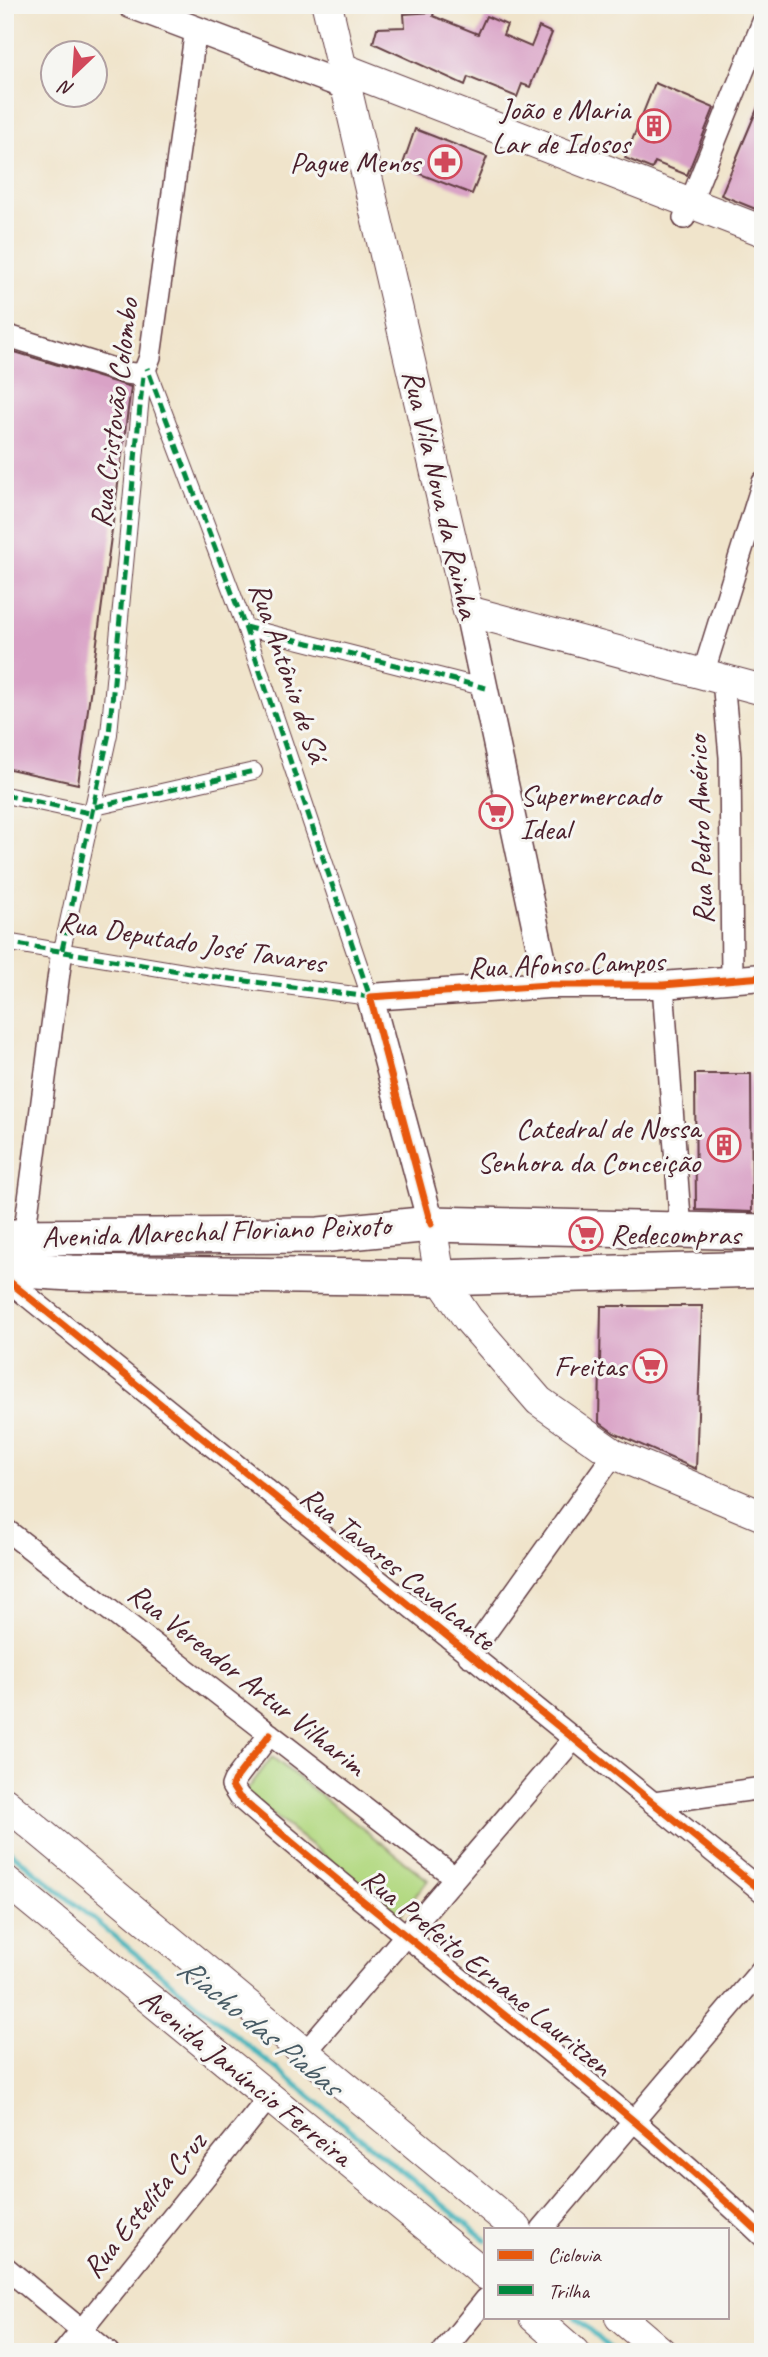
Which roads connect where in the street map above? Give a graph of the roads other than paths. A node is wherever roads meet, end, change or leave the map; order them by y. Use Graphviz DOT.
graph roads {
  1 [pos="131,5"];
  2 [pos="327,5"];
  3 [pos="763,22"];
  4 [pos="196,28"];
  5 [pos="345,78"];
  6 [pos="687,210"];
  7 [pos="763,231"];
  8 [pos="763,249"];
  9 [pos="5,335"];
  10 [pos="145,371"];
  11 [pos="763,482"];
  12 [pos="468,611"];
  13 [pos="245,627"];
  14 [pos="713,677"];
  15 [pos="486,688"];
  16 [pos="763,690"];
  17 [pos="254,771"];
  18 [pos="5,795"];
  19 [pos="95,811"];
  20 [pos="5,942"];
  21 [pos="62,950"];
  22 [pos="763,977"];
  23 [pos="732,979"];
  24 [pos="548,985"];
  25 [pos="663,985"];
  26 [pos="370,997"];
  27 [pos="431,1224"];
  28 [pos="681,1231"];
  29 [pos="763,1232"];
  30 [pos="15,1237"];
  31 [pos="5,1269"];
  32 [pos="763,1269"];
  33 [pos="5,1278"];
  34 [pos="440,1278"];
  35 [pos="614,1454"];
  36 [pos="763,1516"];
  37 [pos="5,1529"];
  38 [pos="469,1656"];
  39 [pos="270,1734"];
  40 [pos="572,1741"];
  41 [pos="763,1788"];
  42 [pos="5,1803"];
  43 [pos="654,1803"];
  44 [pos="453,1876"];
  45 [pos="5,1880"];
  46 [pos="763,1892"];
  47 [pos="407,1934"];
  48 [pos="763,1968"];
  49 [pos="304,2054"];
  50 [pos="270,2096"];
  51 [pos="635,2123"];
  52 [pos="516,2228"];
  53 [pos="543,2228"];
  54 [pos="763,2236"];
  55 [pos="5,2267"];
  56 [pos="484,2273"];
  57 [pos="484,2301"];
  58 [pos="535,2318"];
  59 [pos="621,2318"];
  60 [pos="83,2330"];
  61 [pos="64,2352"];
  62 [pos="108,2352"];
  63 [pos="443,2352"];
  64 [pos="574,2352"];
  65 [pos="661,2352"];
  1 -- 4 [label="street"];
  2 -- 5 [label="main road, Rua Vila Nova da Rainha"];
  3 -- 6 [label="street"];
  4 -- 5 [label="street"];
  4 -- 10 [label="street, Rua Cristovão Colombo"];
  5 -- 6 [label="main road"];
  5 -- 12 [label="main road, Rua Vila Nova da Rainha"];
  6 -- 7 [label="main road"];
  6 -- 8 [label="main road"];
  9 -- 10 [label="street"];
  10 -- 13 [label="street, Rua Antônio de Sá"];
  10 -- 19 [label="street, Rua Cristovão Colombo"];
  11 -- 14 [label="street"];
  12 -- 14 [label="main road"];
  12 -- 15 [label="street, Rua Vila Nova da Rainha"];
  13 -- 15 [label="street"];
  13 -- 26 [label="street, Rua Antônio de Sá"];
  14 -- 16 [label="main road"];
  14 -- 23 [label="street, Rua Pedro Américo"];
  15 -- 24 [label="street, Rua Vila Nova da Rainha"];
  17 -- 19 [label="street"];
  18 -- 19 [label="street"];
  19 -- 21 [label="street, Rua Cristovão Colombo"];
  20 -- 21 [label="street, Rua Deputado José Tavares"];
  21 -- 26 [label="street, Rua Deputado José Tavares"];
  21 -- 30 [label="street, Rua Cristovão Colombo"];
  22 -- 23 [label="street, Rua Afonso Campos"];
  23 -- 25 [label="street, Rua Afonso Campos"];
  24 -- 25 [label="street, Rua Afonso Campos"];
  24 -- 26 [label="street, Rua Afonso Campos"];
  25 -- 28 [label="street"];
  26 -- 27 [label="street"];
  27 -- 28 [label="main road, Avenida Marechal Floriano Peixoto"];
  27 -- 30 [label="main road, Avenida Marechal Floriano Peixoto"];
  27 -- 34 [label="main road"];
  28 -- 29 [label="main road, Avenida Marechal Floriano Peixoto"];
  31 -- 34 [label="main road, Avenida Marechal Floriano Peixoto"];
  32 -- 34 [label="main road, Avenida Marechal Floriano Peixoto"];
  33 -- 38 [label="street, Rua Tavares Cavalcante"];
  34 -- 35 [label="main road"];
  35 -- 36 [label="main road"];
  35 -- 38 [label="street"];
  37 -- 39 [label="street, Rua Vereador Artur Vilharim"];
  38 -- 40 [label="street, Rua Tavares Cavalcante"];
  39 -- 44 [label="street, Rua Vereador Artur Vilharim"];
  39 -- 47 [label="street, Rua Prefeito Ernane Lauritzen"];
  40 -- 43 [label="street, Rua Tavares Cavalcante"];
  40 -- 44 [label="street"];
  41 -- 43 [label="street"];
  42 -- 49 [label="main road, Avenida Janúncio Ferreira"];
  43 -- 46 [label="street, Rua Tavares Cavalcante"];
  44 -- 47 [label="street"];
  45 -- 50 [label="main road, Avenida Janúncio Ferreira"];
  47 -- 49 [label="street"];
  47 -- 51 [label="street, Rua Prefeito Ernane Lauritzen"];
  48 -- 51 [label="street"];
  49 -- 52 [label="main road, Avenida Janúncio Ferreira"];
  50 -- 56 [label="main road, Avenida Janúncio Ferreira"];
  50 -- 60 [label="street, Rua Estelita Cruz"];
  51 -- 53 [label="street"];
  51 -- 54 [label="street, Rua Prefeito Ernane Lauritzen"];
  55 -- 60 [label="street"];
  57 -- 63 [label="street"];
  58 -- 64 [label="main road"];
  59 -- 65 [label="main road"];
  60 -- 61 [label="street, Rua Estelita Cruz"];
  60 -- 62 [label="street"];
}
